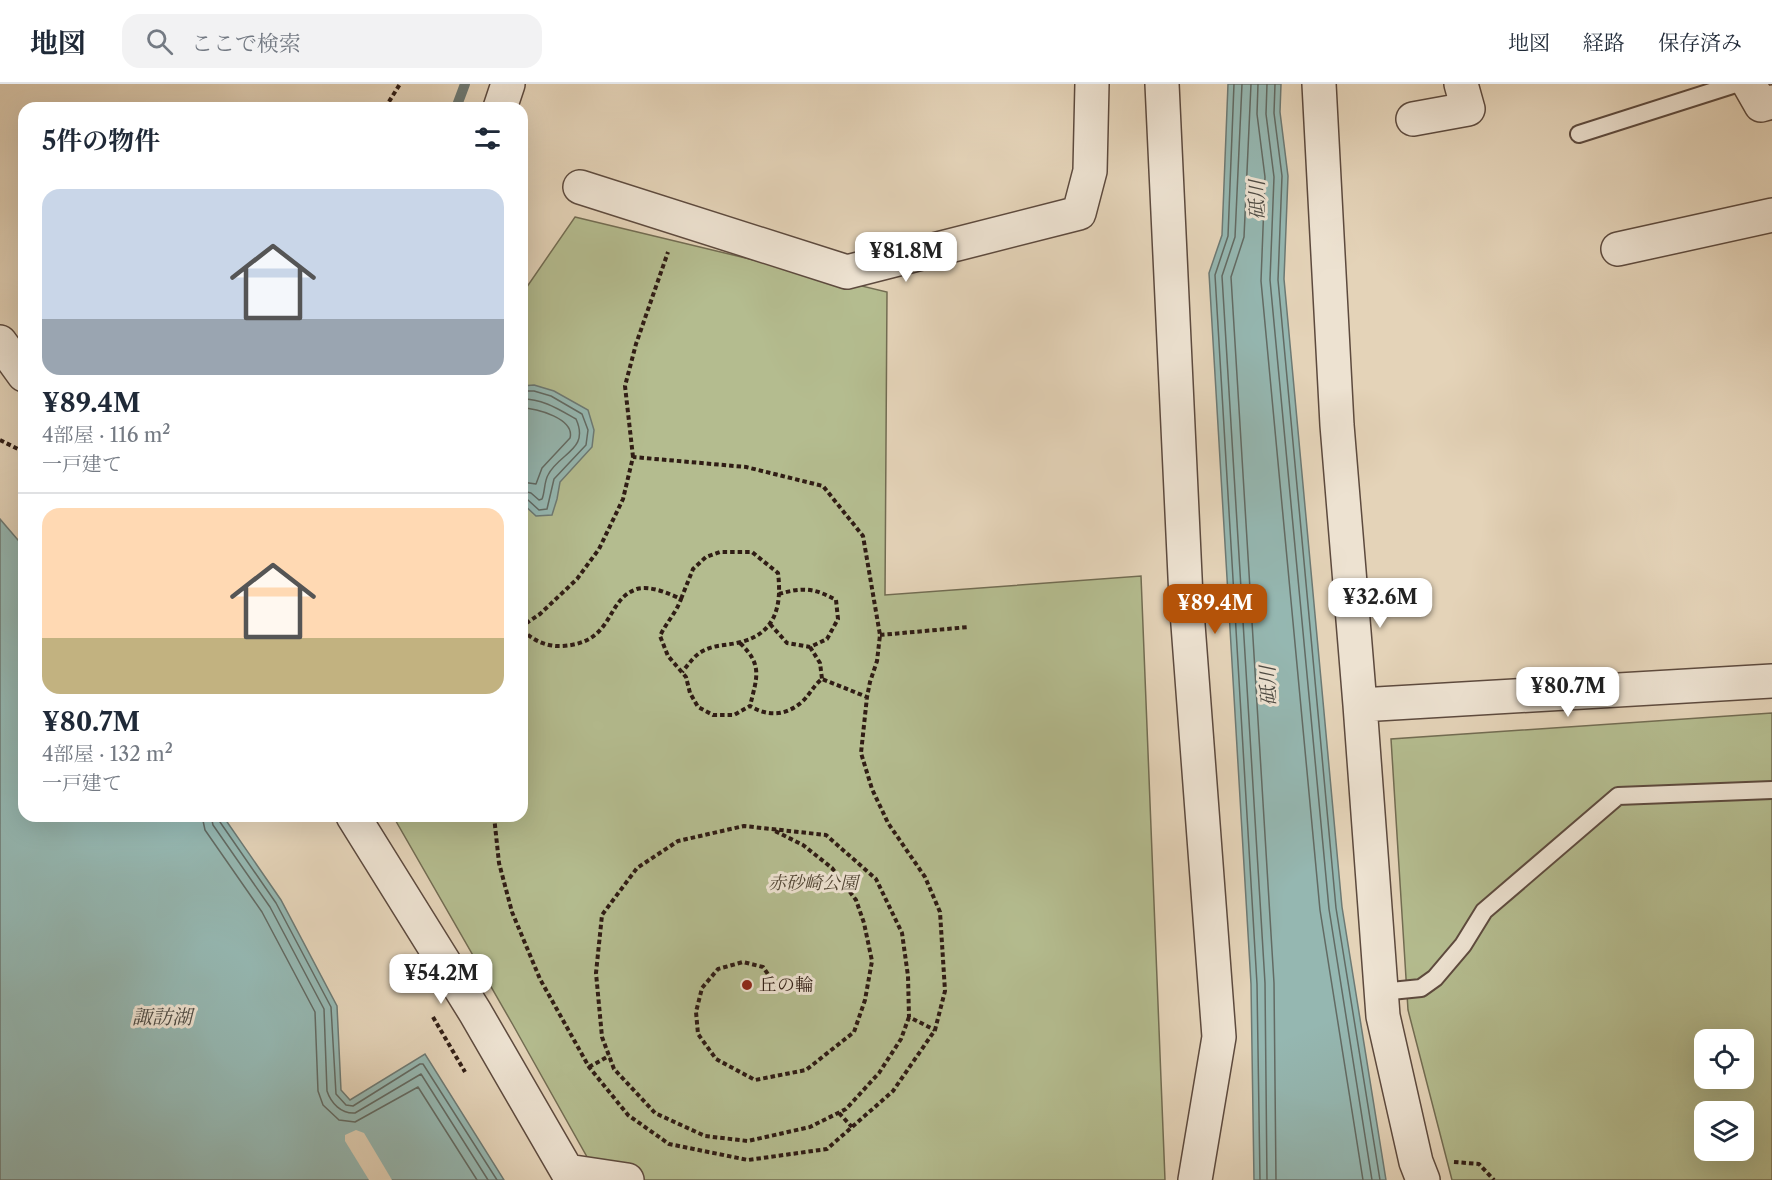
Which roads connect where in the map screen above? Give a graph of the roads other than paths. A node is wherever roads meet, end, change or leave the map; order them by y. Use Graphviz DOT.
graph roads {
  1 [pos="508,84"];
  2 [pos="1092,84"];
  3 [pos="1162,84"];
  4 [pos="1319,84"];
  5 [pos="1461,84"];
  6 [pos="1736,84"];
  7 [pos="1749,84"];
  8 [pos="502,102"];
  9 [pos="1772,102"];
  10 [pos="1413,119"];
  11 [pos="1579,134"];
  12 [pos="580,187"];
  13 [pos="1772,214"];
  14 [pos="1618,249"];
  15 [pos="0,342"];
  16 [pos="18,367"];
  17 [pos="1772,681"];
  18 [pos="1360,705"];
  19 [pos="1772,790"];
  20 [pos="357,822"];
  21 [pos="1381,992"];
  22 [pos="570,1175"];
  23 [pos="627,1180"];
  24 [pos="1195,1180"];
  25 [pos="1423,1180"];
  1 -- 8 [label="street"];
  2 -- 12 [label="street"];
  3 -- 24 [label="street"];
  4 -- 18 [label="street"];
  5 -- 10 [label="street"];
  6 -- 11 [label="lane"];
  7 -- 9 [label="street"];
  13 -- 14 [label="street"];
  15 -- 16 [label="street"];
  17 -- 18 [label="street"];
  18 -- 21 [label="street"];
  19 -- 21 [label="lane"];
  20 -- 22 [label="street"];
  21 -- 25 [label="street"];
  22 -- 23 [label="street"];
}
